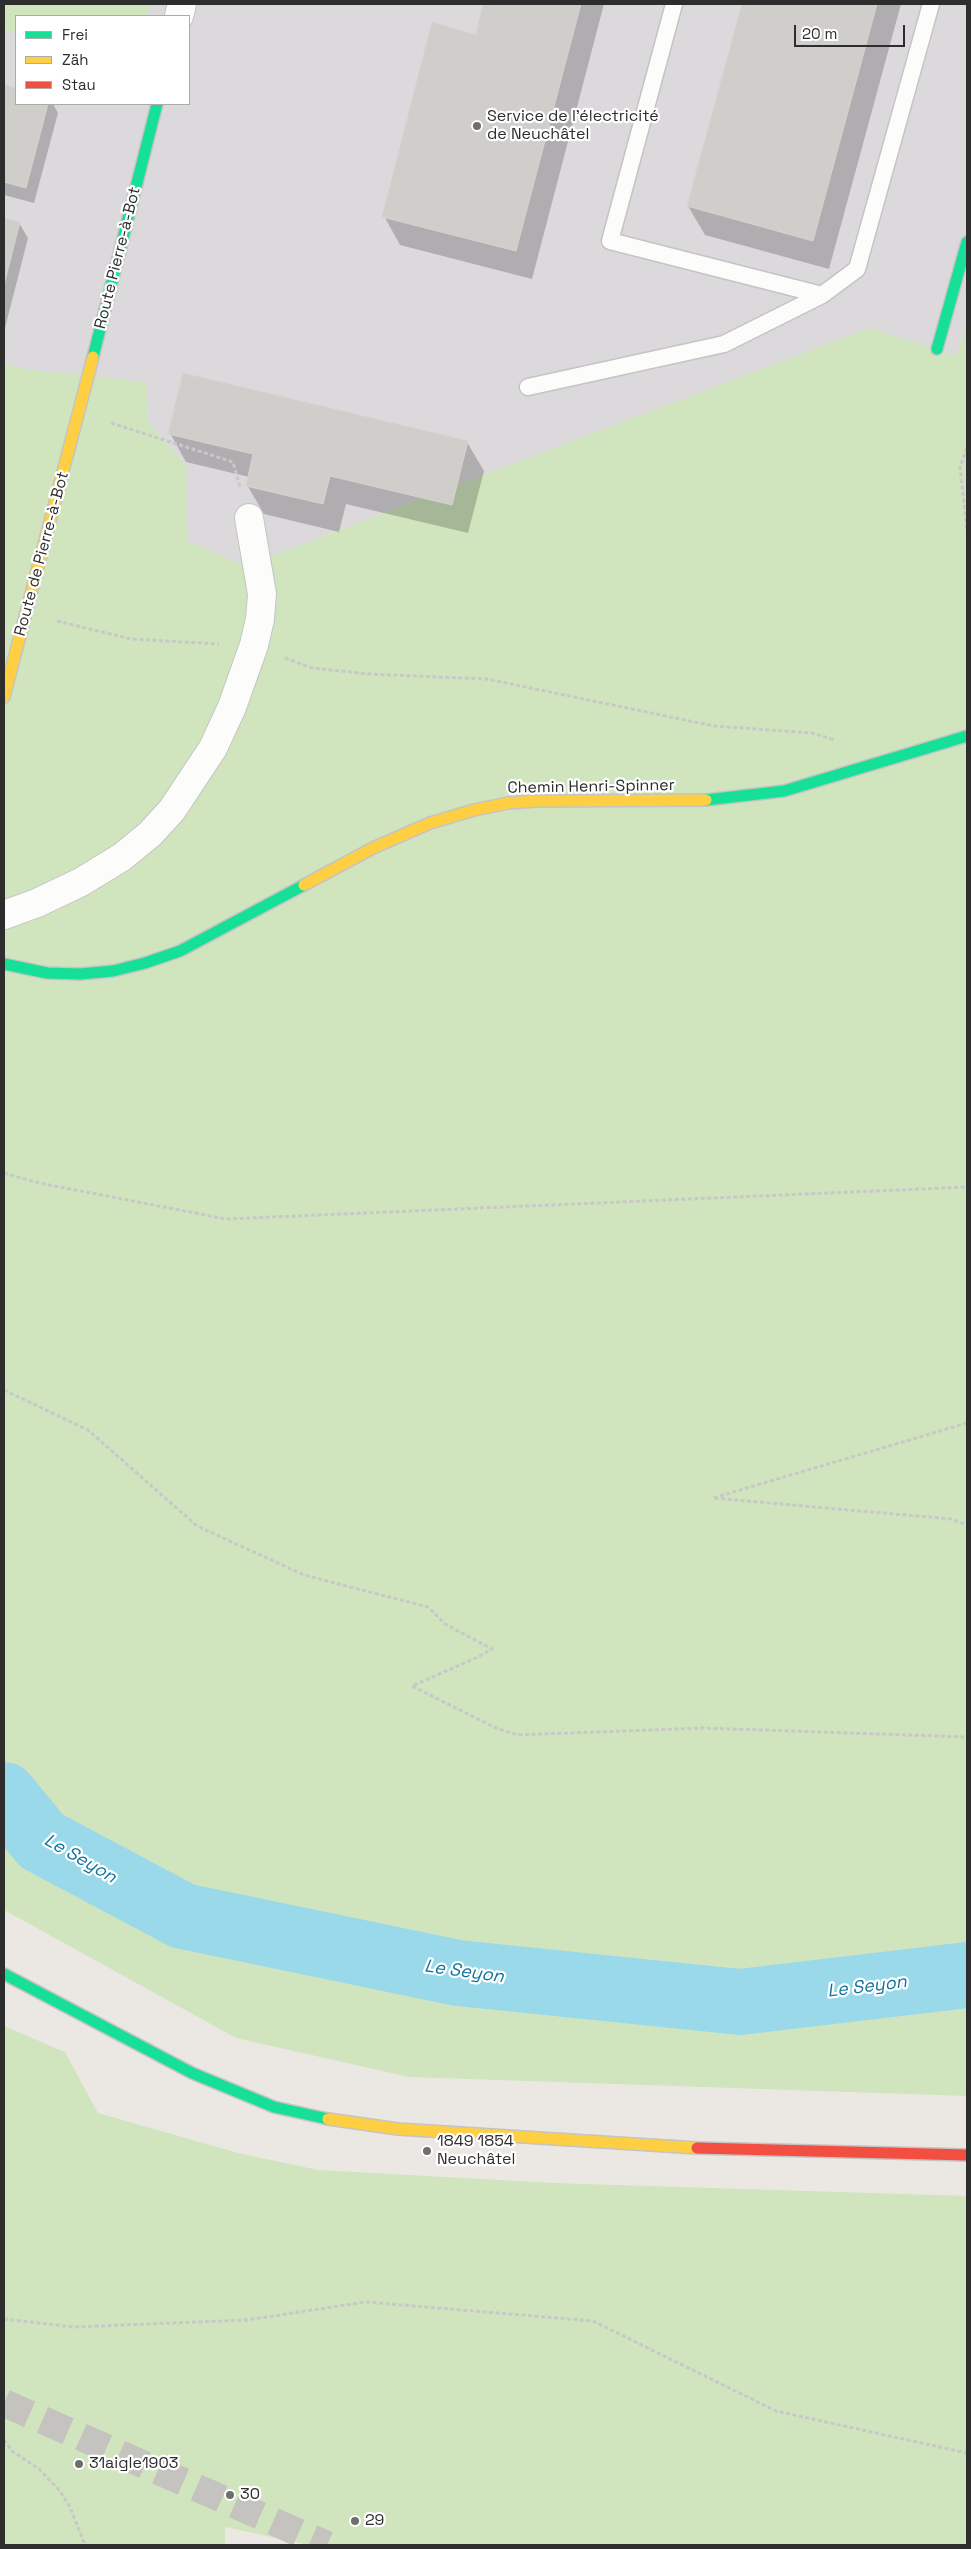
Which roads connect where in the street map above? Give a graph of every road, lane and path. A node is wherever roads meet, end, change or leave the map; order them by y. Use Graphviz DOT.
graph roads {
  1 [pos="674,4"];
  2 [pos="931,4"];
  3 [pos="157,105"];
  4 [pos="967,242"];
  5 [pos="822,296"];
  6 [pos="937,349"];
  7 [pos="528,388"];
  8 [pos="80,412"];
  9 [pos="967,448"];
  10 [pos="249,518"];
  11 [pos="967,531"];
  12 [pos="26,613"];
  13 [pos="254,645"];
  14 [pos="4,696"];
  15 [pos="967,736"];
  16 [pos="878,762"];
  17 [pos="4,915"];
  18 [pos="4,964"];
  19 [pos="4,1173"];
  20 [pos="967,1187"];
  21 [pos="4,1390"];
  22 [pos="967,1423"];
  23 [pos="967,1524"];
  24 [pos="967,1737"];
  25 [pos="4,1974"];
  26 [pos="967,2155"];
  27 [pos="4,2319"];
  28 [pos="4,2440"];
  29 [pos="967,2454"];
  30 [pos="85,2545"];
  1 -- 5 [label="lane"];
  2 -- 5 [label="lane"];
  3 -- 8 [label="main road, Route Pierre-à-Bot"];
  4 -- 6 [label="main road"];
  5 -- 7 [label="lane"];
  8 -- 10 [label="path"];
  8 -- 12 [label="main road, Route de Pierre-à-Bot"];
  9 -- 11 [label="path"];
  10 -- 13 [label="street"];
  12 -- 13 [label="path"];
  12 -- 14 [label="main road, Route de Pierre-à-Bot"];
  13 -- 16 [label="path"];
  13 -- 17 [label="street"];
  15 -- 16 [label="main road, Chemin Henri-Spinner"];
  16 -- 18 [label="main road, Chemin Henri-Spinner"];
  19 -- 20 [label="path"];
  21 -- 24 [label="path"];
  22 -- 23 [label="path"];
  25 -- 26 [label="main road"];
  27 -- 29 [label="path"];
  28 -- 30 [label="path"];
}
